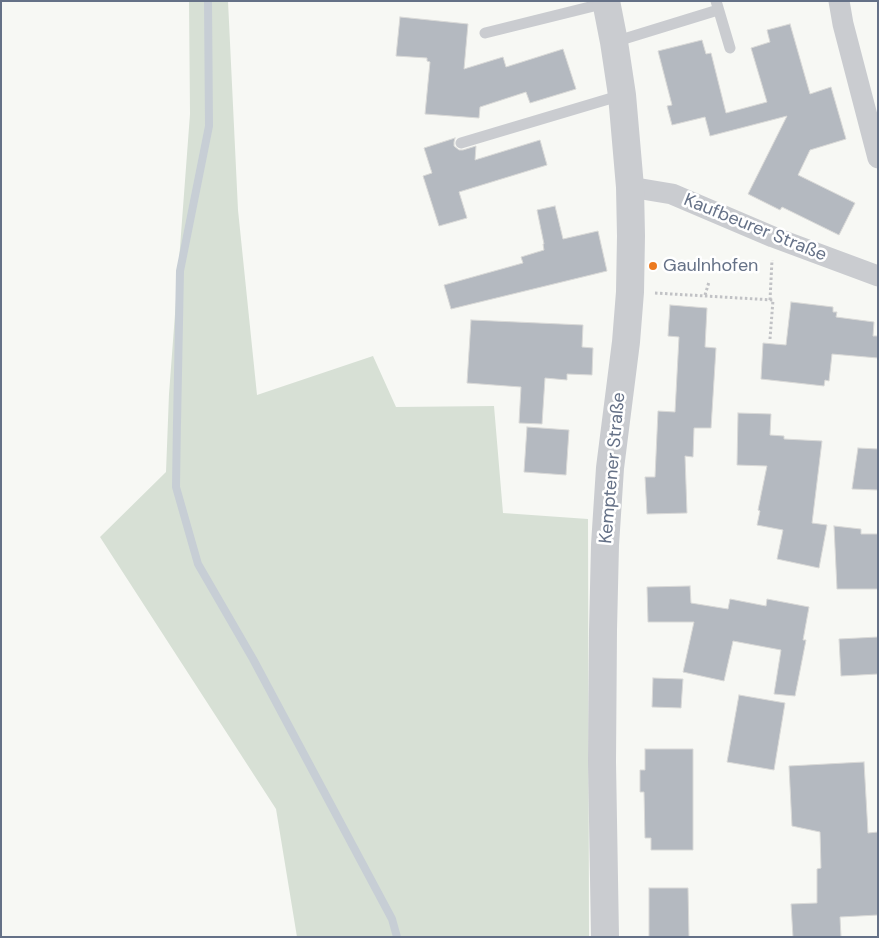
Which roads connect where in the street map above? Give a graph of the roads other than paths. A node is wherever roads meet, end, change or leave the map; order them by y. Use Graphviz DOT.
graph roads {
  1 [pos="839,1"];
  2 [pos="606,2"];
  3 [pos="717,6"];
  4 [pos="485,33"];
  5 [pos="614,42"];
  6 [pos="730,48"];
  7 [pos="622,96"];
  8 [pos="461,143"];
  9 [pos="878,158"];
  10 [pos="630,187"];
  11 [pos="878,276"];
  12 [pos="605,937"];
  1 -- 9 [label="street"];
  2 -- 4 [label="lane"];
  2 -- 5 [label="street, Kemptener Straße"];
  3 -- 5 [label="lane"];
  3 -- 6 [label="lane"];
  5 -- 7 [label="street, Kemptener Straße"];
  7 -- 8 [label="lane"];
  7 -- 10 [label="street, Kemptener Straße"];
  10 -- 11 [label="street, Kaufbeurer Straße"];
  10 -- 12 [label="street, Kemptener Straße"];
}
